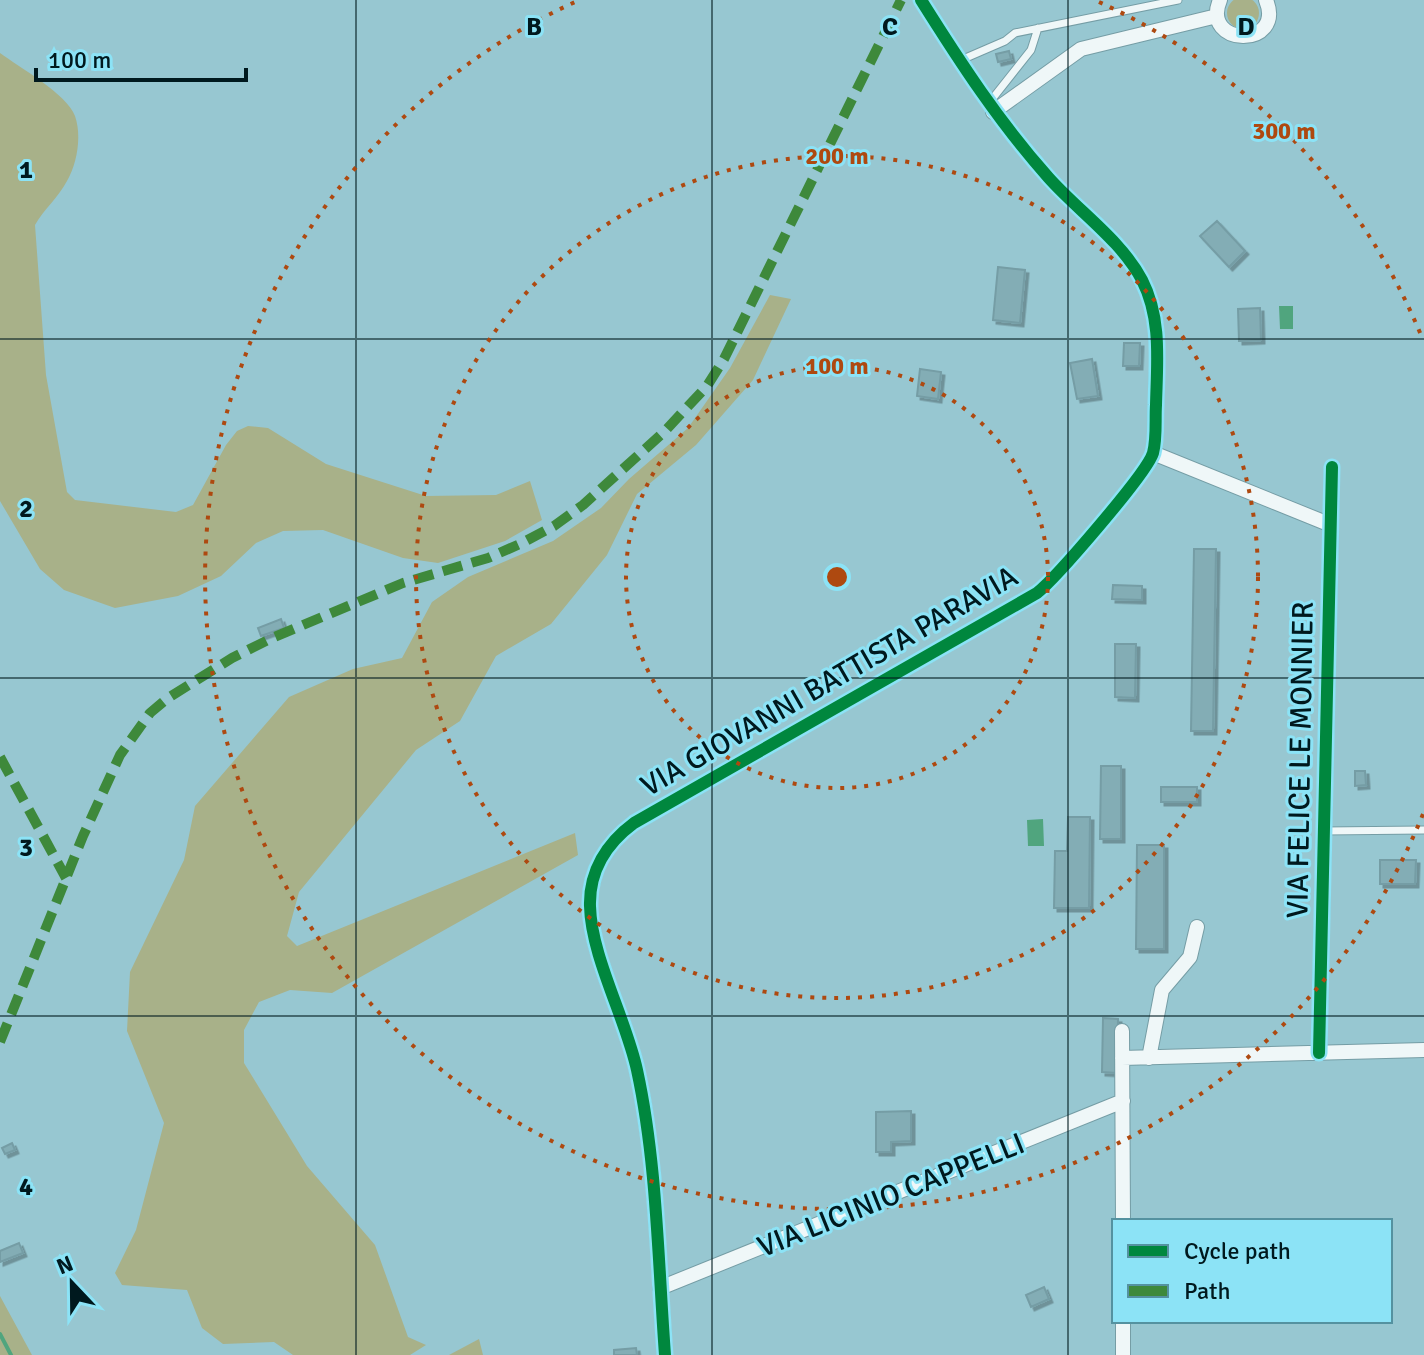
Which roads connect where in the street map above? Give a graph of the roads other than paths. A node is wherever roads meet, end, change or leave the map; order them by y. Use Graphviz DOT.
graph roads {
  1 [pos="921,0"];
  2 [pos="1178,0"];
  3 [pos="1220,0"];
  4 [pos="1266,0"];
  5 [pos="1217,16"];
  6 [pos="1038,28"];
  7 [pos="959,61"];
  8 [pos="990,108"];
  9 [pos="1153,453"];
  10 [pos="1332,467"];
  11 [pos="1331,525"];
  12 [pos="1424,830"];
  13 [pos="1324,831"];
  14 [pos="1197,927"];
  15 [pos="1122,1031"];
  16 [pos="1424,1050"];
  17 [pos="1319,1053"];
  18 [pos="1122,1058"];
  19 [pos="1149,1058"];
  20 [pos="1123,1101"];
  21 [pos="1123,1219"];
  22 [pos="660,1288"];
  23 [pos="1123,1323"];
  24 [pos="665,1355"];
  25 [pos="1123,1355"];
  1 -- 7 [label="street"];
  2 -- 6 [label="lane"];
  3 -- 5 [label="street"];
  4 -- 5 [label="street"];
  5 -- 8 [label="street"];
  6 -- 7 [label="lane"];
  6 -- 8 [label="lane"];
  7 -- 8 [label="street"];
  8 -- 9 [label="street"];
  9 -- 11 [label="street"];
  9 -- 22 [label="street, VIA GIOVANNI BATTISTA PARAVIA"];
  10 -- 11 [label="street, VIA FELICE LE MONNIER"];
  11 -- 13 [label="street, VIA FELICE LE MONNIER"];
  12 -- 13 [label="lane"];
  13 -- 17 [label="street, VIA FELICE LE MONNIER"];
  14 -- 19 [label="street"];
  15 -- 18 [label="street"];
  16 -- 17 [label="street"];
  17 -- 19 [label="street"];
  18 -- 19 [label="street"];
  18 -- 20 [label="street"];
  20 -- 21 [label="street"];
  20 -- 22 [label="street, VIA LICINIO CAPPELLI"];
  22 -- 24 [label="street, VIA GIOVANNI BATTISTA PARAVIA"];
  23 -- 25 [label="street"];
}
